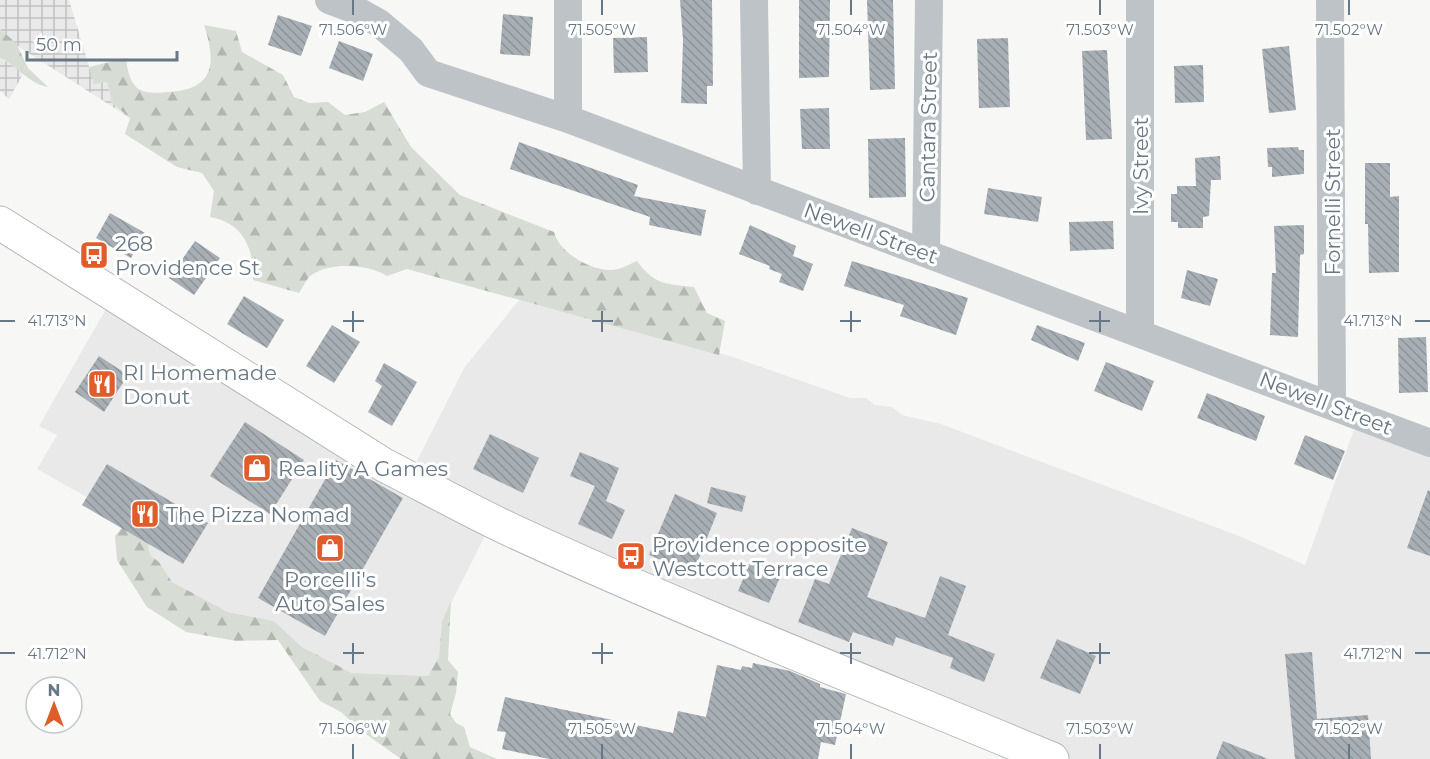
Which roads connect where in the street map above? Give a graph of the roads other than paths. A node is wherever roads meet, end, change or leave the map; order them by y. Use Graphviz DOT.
graph roads {
  1 [pos="329,0"];
  2 [pos="568,0"];
  3 [pos="754,0"];
  4 [pos="929,0"];
  5 [pos="1140,0"];
  6 [pos="1330,0"];
  7 [pos="568,119"];
  8 [pos="757,191"];
  9 [pos="0,222"];
  10 [pos="926,254"];
  11 [pos="1140,333"];
  12 [pos="1332,405"];
  13 [pos="1430,443"];
  14 [pos="1052,759"];
  1 -- 7 [label="street, Newell Street"];
  2 -- 7 [label="street"];
  3 -- 8 [label="street"];
  4 -- 10 [label="street, Cantara Street"];
  5 -- 11 [label="street, Ivy Street"];
  6 -- 12 [label="street, Fornelli Street"];
  7 -- 8 [label="street, Newell Street"];
  8 -- 10 [label="street, Newell Street"];
  9 -- 14 [label="main road"];
  10 -- 11 [label="street, Newell Street"];
  11 -- 12 [label="street, Newell Street"];
  12 -- 13 [label="street, Newell Street"];
}
